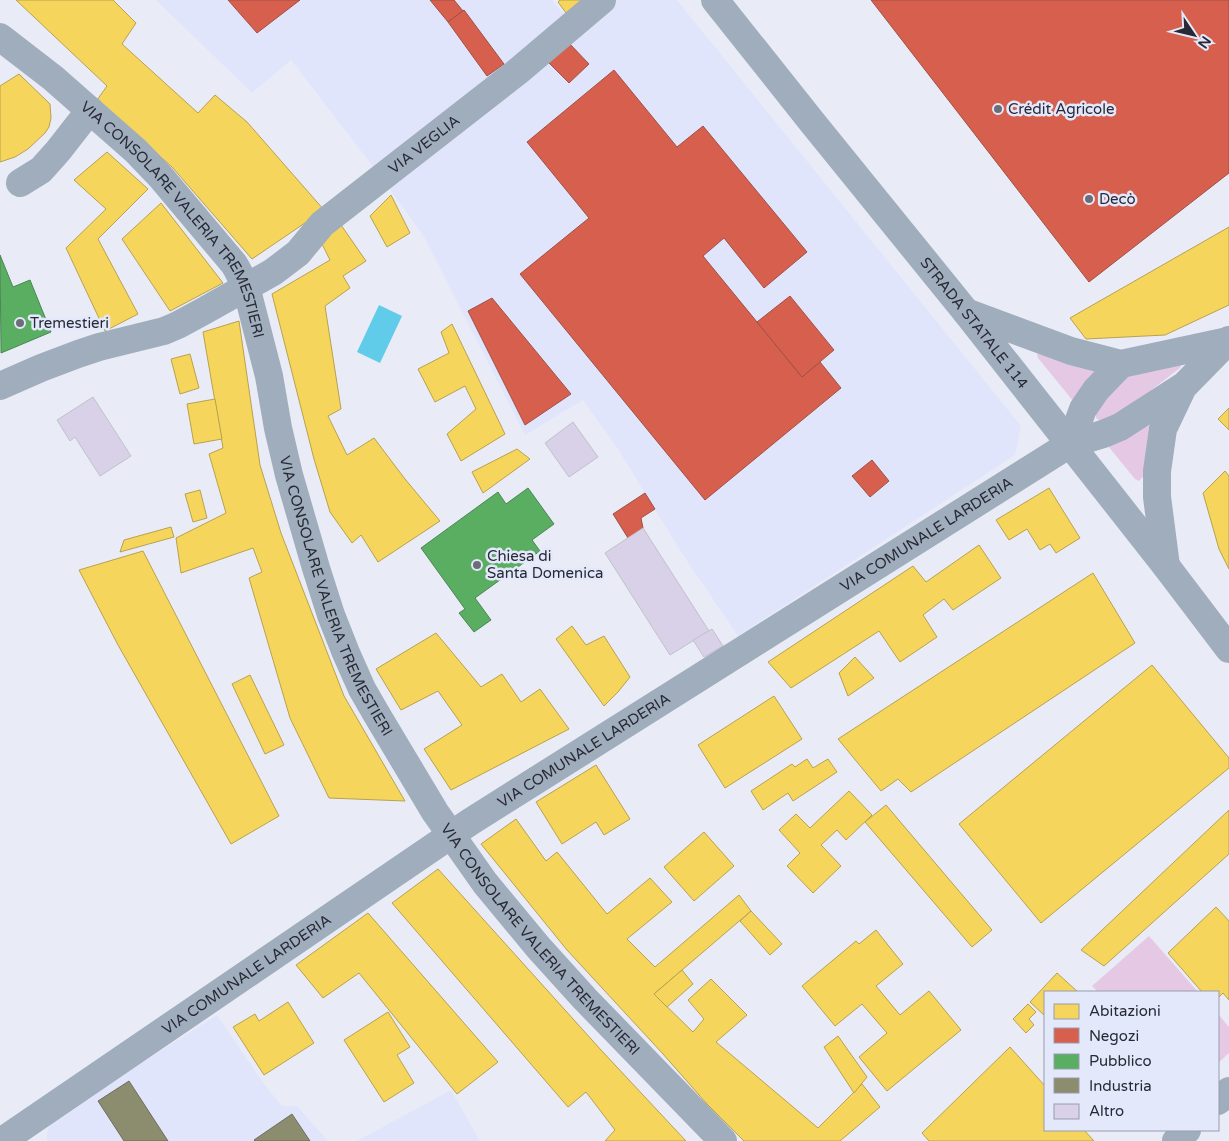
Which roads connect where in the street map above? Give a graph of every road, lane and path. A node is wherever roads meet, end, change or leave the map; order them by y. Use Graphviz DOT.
graph roads {
  1 [pos="602,0"];
  2 [pos="715,0"];
  3 [pos="0,37"];
  4 [pos="90,110"];
  5 [pos="20,182"];
  6 [pos="246,287"];
  7 [pos="966,312"];
  8 [pos="1228,340"];
  9 [pos="1121,364"];
  10 [pos="0,386"];
  11 [pos="1183,387"];
  12 [pos="1070,444"];
  13 [pos="1166,566"];
  14 [pos="1229,649"];
  15 [pos="450,835"];
  16 [pos="1229,1091"];
  17 [pos="1219,1100"];
  18 [pos="1187,1131"];
  19 [pos="2,1141"];
  20 [pos="723,1141"];
  21 [pos="1176,1141"];
  1 -- 6 [label="street, VIA VEGLIA"];
  2 -- 7 [label="main road, STRADA STATALE 114"];
  3 -- 4 [label="street, VIA CONSOLARE VALERIA TREMESTIERI"];
  4 -- 5 [label="street"];
  4 -- 6 [label="street, VIA CONSOLARE VALERIA TREMESTIERI"];
  6 -- 10 [label="street, VIA VEGLIA"];
  6 -- 15 [label="street, VIA CONSOLARE VALERIA TREMESTIERI"];
  7 -- 9 [label="street, VIA COMUNALE LARDERIA"];
  7 -- 12 [label="main road, STRADA STATALE 114"];
  8 -- 9 [label="street, VIA COMUNALE LARDERIA"];
  8 -- 11 [label="street, VIA COMUNALE LARDERIA"];
  9 -- 12 [label="street"];
  11 -- 12 [label="street, VIA COMUNALE LARDERIA"];
  11 -- 13 [label="street, VIA COMUNALE LARDERIA"];
  12 -- 13 [label="main road, STRADA STATALE 114"];
  12 -- 15 [label="street, VIA COMUNALE LARDERIA"];
  13 -- 14 [label="main road, STRADA STATALE 114"];
  15 -- 19 [label="street, VIA COMUNALE LARDERIA"];
  15 -- 20 [label="street, VIA CONSOLARE VALERIA TREMESTIERI"];
  16 -- 17 [label="street"];
  18 -- 21 [label="street"];
}
